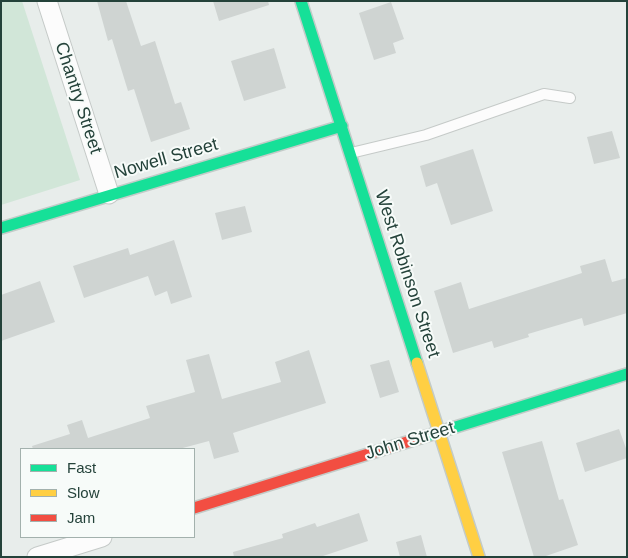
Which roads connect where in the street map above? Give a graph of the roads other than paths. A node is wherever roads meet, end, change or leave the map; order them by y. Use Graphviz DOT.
graph roads {
  1 [pos="47,1"];
  2 [pos="302,1"];
  3 [pos="570,98"];
  4 [pos="342,126"];
  5 [pos="350,153"];
  6 [pos="109,194"];
  7 [pos="1,228"];
  8 [pos="627,374"];
  9 [pos="439,432"];
  10 [pos="195,508"];
  11 [pos="99,538"];
  12 [pos="37,557"];
  13 [pos="479,557"];
  1 -- 6 [label="street, Chantry Street"];
  2 -- 4 [label="street, West Robinson Street"];
  3 -- 5 [label="lane"];
  4 -- 5 [label="street, West Robinson Street"];
  4 -- 6 [label="street, Nowell Street"];
  5 -- 9 [label="street, West Robinson Street"];
  6 -- 7 [label="street, Nowell Street"];
  8 -- 9 [label="street, John Street"];
  9 -- 10 [label="street, John Street"];
  9 -- 13 [label="street, West Robinson Street"];
  11 -- 12 [label="street"];
}
